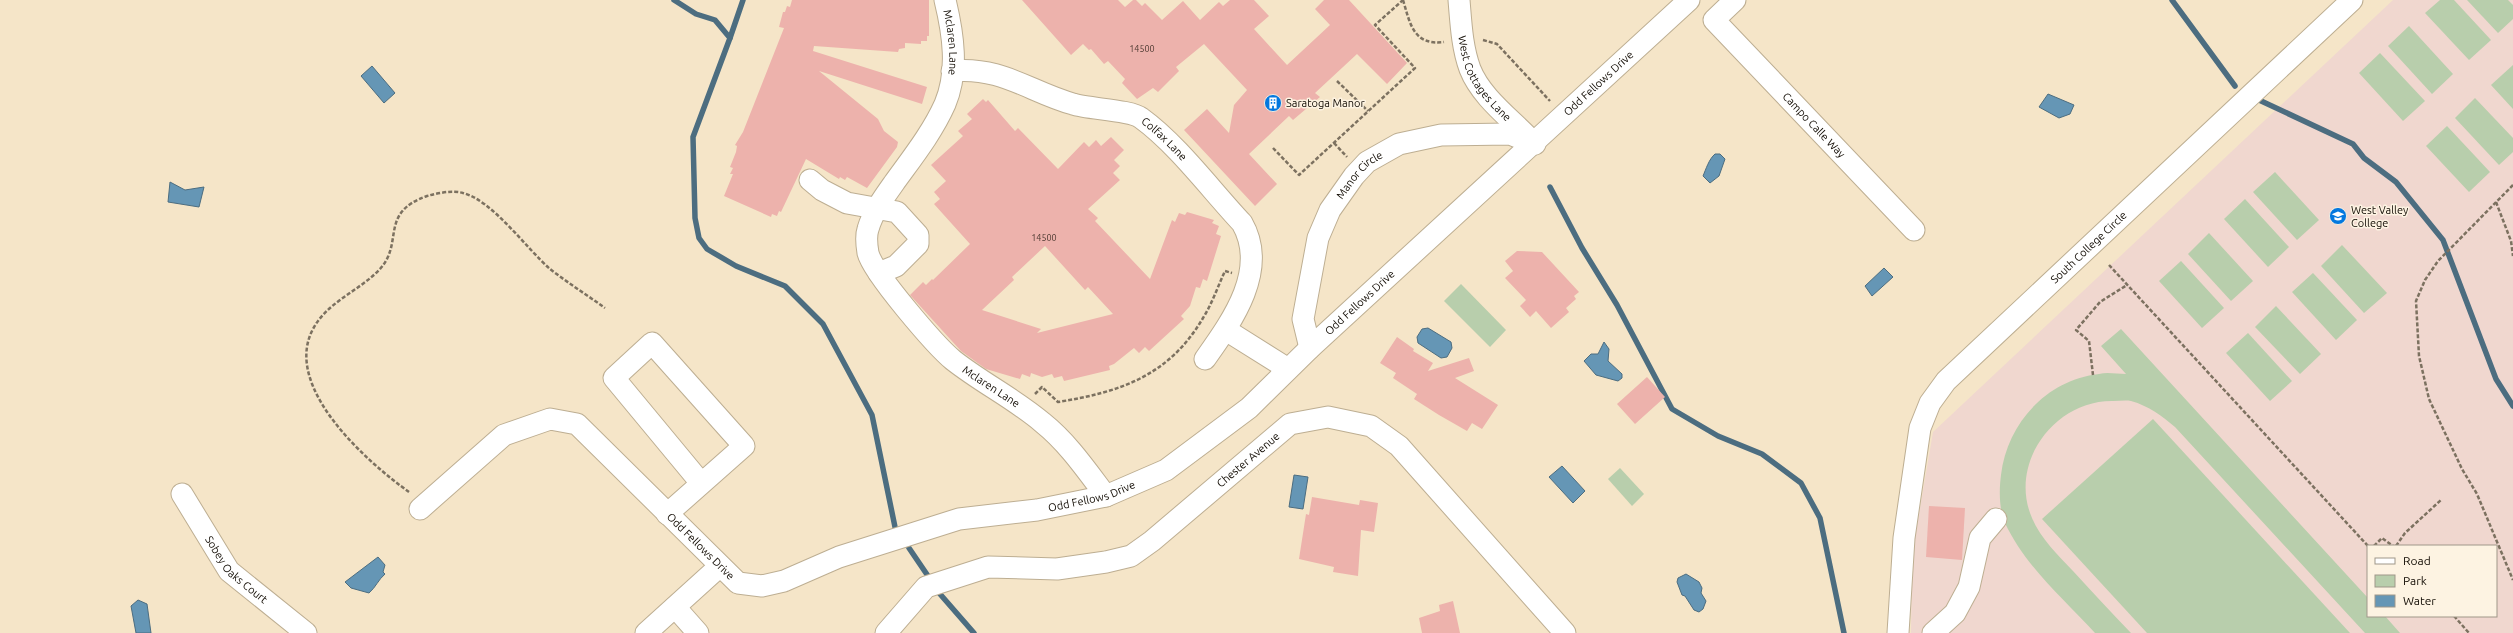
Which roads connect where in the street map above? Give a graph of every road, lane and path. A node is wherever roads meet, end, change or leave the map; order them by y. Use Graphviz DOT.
graph roads {
  1 [pos="945,0"];
  2 [pos="1403,0"];
  3 [pos="1459,0"];
  4 [pos="1689,0"];
  5 [pos="1735,0"];
  6 [pos="2352,0"];
  7 [pos="1480,40"];
  8 [pos="1446,42"];
  9 [pos="952,71"];
  10 [pos="1337,81"];
  11 [pos="1368,111"];
  12 [pos="1565,116"];
  13 [pos="1535,144"];
  14 [pos="1273,148"];
  15 [pos="810,180"];
  16 [pos="2513,185"];
  17 [pos="2496,202"];
  18 [pos="876,209"];
  19 [pos="1914,230"];
  20 [pos="2513,256"];
  21 [pos="2109,265"];
  22 [pos="879,273"];
  23 [pos="1248,281"];
  24 [pos="2127,285"];
  25 [pos="605,308"];
  26 [pos="1226,330"];
  27 [pos="1310,348"];
  28 [pos="1205,359"];
  29 [pos="1288,369"];
  30 [pos="2093,375"];
  31 [pos="1022,406"];
  32 [pos="701,483"];
  33 [pos="182,494"];
  34 [pos="1106,496"];
  35 [pos="2441,500"];
  36 [pos="424,504"];
  37 [pos="667,514"];
  38 [pos="1996,519"];
  39 [pos="2367,545"];
  40 [pos="2375,545"];
  41 [pos="2393,545"];
  42 [pos="2396,545"];
  43 [pos="720,566"];
  44 [pos="2513,580"];
  45 [pos="675,607"];
  46 [pos="2455,617"];
  47 [pos="306,633"];
  48 [pos="646,633"];
  49 [pos="698,633"];
  50 [pos="886,633"];
  51 [pos="1565,633"];
  52 [pos="1898,633"];
  53 [pos="1933,633"];
  54 [pos="2469,633"];
  1 -- 9 [label="street, Mclaren Lane"];
  2 -- 8 [label="path"];
  2 -- 11 [label="path"];
  3 -- 13 [label="street, West Cottages Lane"];
  4 -- 12 [label="street, Odd Fellows Drive"];
  5 -- 19 [label="street, Campo Calle Way"];
  6 -- 52 [label="street, South College Circle"];
  7 -- 12 [label="path"];
  9 -- 18 [label="street, Mclaren Lane"];
  9 -- 23 [label="street, Colfax Lane"];
  10 -- 11 [label="path"];
  11 -- 14 [label="path"];
  12 -- 13 [label="street, Odd Fellows Drive"];
  13 -- 27 [label="street, Odd Fellows Drive"];
  13 -- 27 [label="street, Manor Circle"];
  15 -- 18 [label="street"];
  16 -- 44 [label="path"];
  17 -- 20 [label="path"];
  18 -- 22 [label="street, Mclaren Lane"];
  18 -- 22 [label="street"];
  21 -- 24 [label="path"];
  22 -- 31 [label="street, Mclaren Lane"];
  23 -- 26 [label="street, Colfax Lane"];
  23 -- 31 [label="path"];
  24 -- 30 [label="path"];
  24 -- 39 [label="path"];
  25 -- 36 [label="path"];
  26 -- 28 [label="street, Colfax Lane"];
  26 -- 29 [label="street"];
  27 -- 29 [label="street, Odd Fellows Drive"];
  29 -- 34 [label="street, Odd Fellows Drive"];
  31 -- 34 [label="street, Mclaren Lane"];
  32 -- 32 [label="street"];
  32 -- 37 [label="street"];
  33 -- 47 [label="street, Sobey Oaks Court"];
  34 -- 43 [label="street, Odd Fellows Drive"];
  35 -- 42 [label="path"];
  36 -- 37 [label="street, Odd Fellows Drive"];
  37 -- 43 [label="street, Odd Fellows Drive"];
  38 -- 53 [label="street"];
  40 -- 41 [label="path"];
  43 -- 45 [label="street"];
  45 -- 48 [label="street"];
  45 -- 49 [label="street"];
  46 -- 54 [label="path"];
  50 -- 51 [label="street, Chester Avenue"];
}
